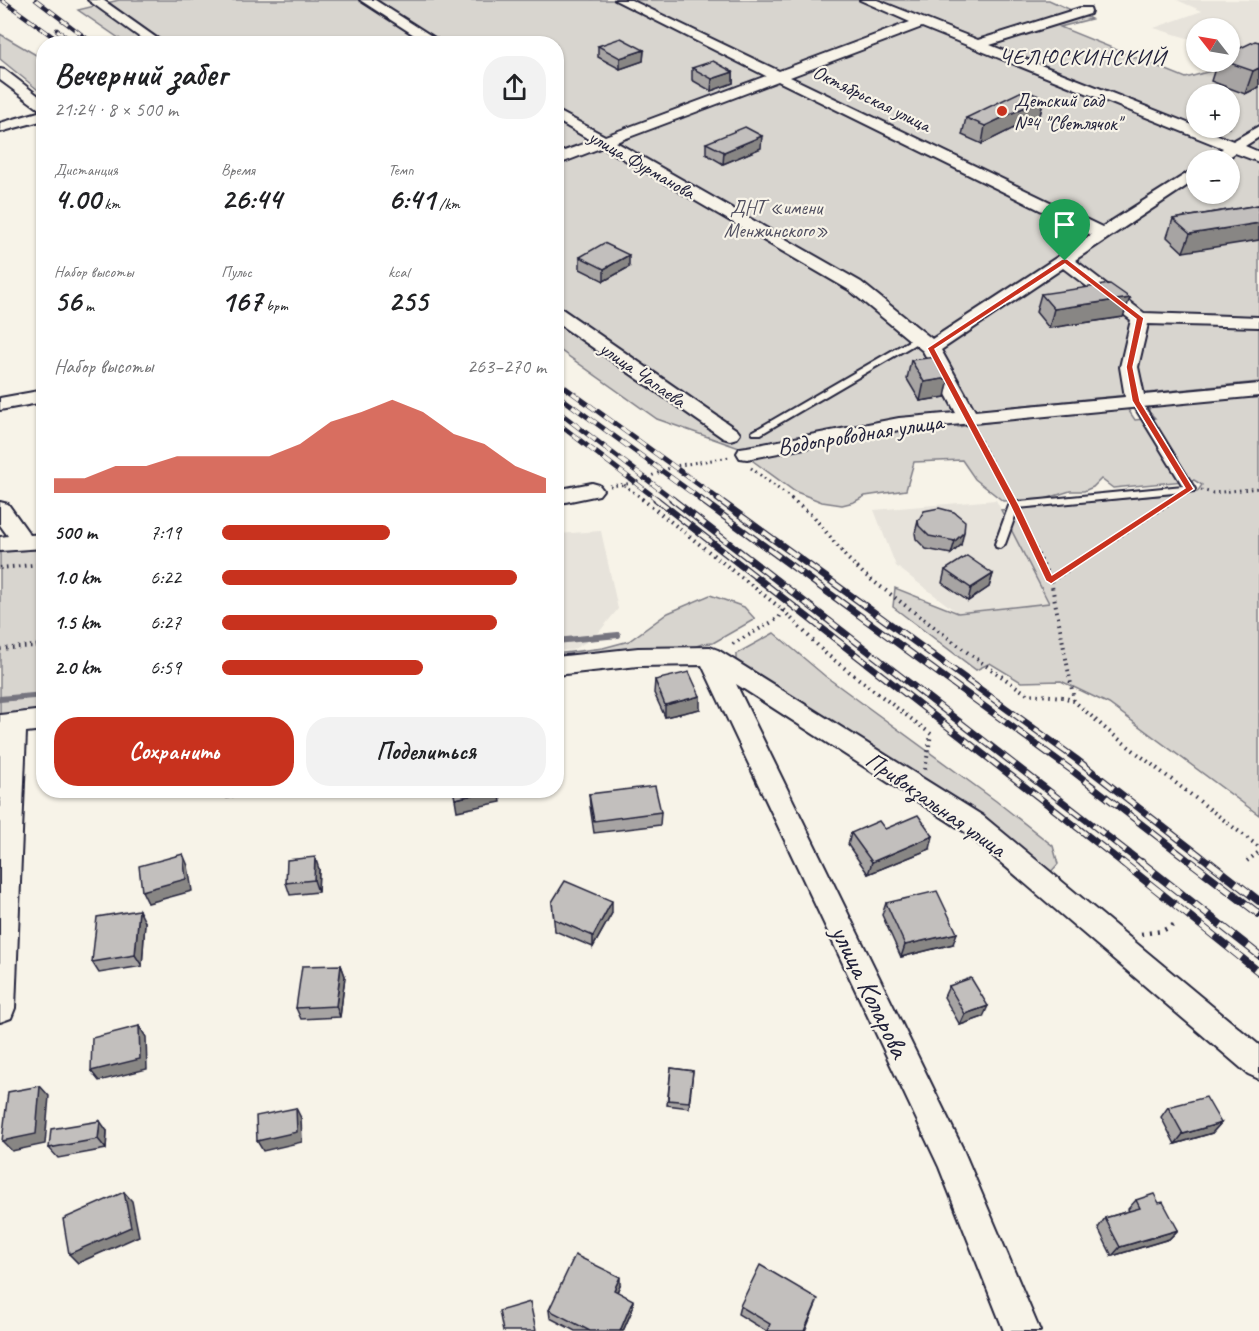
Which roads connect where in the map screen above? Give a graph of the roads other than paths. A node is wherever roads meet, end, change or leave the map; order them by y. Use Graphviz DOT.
graph roads {
  1 [pos="94,0"];
  2 [pos="366,0"];
  3 [pos="621,0"];
  4 [pos="866,0"];
  5 [pos="1069,4"];
  6 [pos="920,23"];
  7 [pos="147,36"];
  8 [pos="425,36"];
  9 [pos="975,45"];
  10 [pos="0,73"];
  11 [pos="778,76"];
  12 [pos="36,102"];
  13 [pos="36,117"];
  14 [pos="564,119"];
  15 [pos="0,128"];
  16 [pos="1259,130"];
  17 [pos="604,143"];
  18 [pos="1234,148"];
  19 [pos="1231,150"];
  20 [pos="564,157"];
  21 [pos="1259,157"];
  22 [pos="1186,180"];
  23 [pos="1105,235"];
  24 [pos="1065,261"];
  25 [pos="1140,318"];
  26 [pos="564,319"];
  27 [pos="1259,322"];
  28 [pos="925,343"];
  29 [pos="1259,390"];
  30 [pos="36,397"];
  31 [pos="1136,401"];
  32 [pos="0,404"];
  33 [pos="968,417"];
  34 [pos="758,432"];
  35 [pos="730,434"];
  36 [pos="742,457"];
  37 [pos="591,490"];
  38 [pos="564,495"];
  39 [pos="0,509"];
  40 [pos="34,541"];
  41 [pos="0,544"];
  42 [pos="1000,544"];
  43 [pos="710,656"];
  44 [pos="564,665"];
  45 [pos="36,721"];
  46 [pos="7,724"];
  47 [pos="0,1008"];
  48 [pos="1259,1064"];
  49 [pos="1022,1331"];
  1 -- 7 [label="street"];
  2 -- 8 [label="street"];
  3 -- 11 [label="street, Октябрьская улица"];
  4 -- 6 [label="street"];
  5 -- 9 [label="street"];
  6 -- 9 [label="street"];
  6 -- 11 [label="street"];
  9 -- 18 [label="street"];
  10 -- 12 [label="street"];
  11 -- 17 [label="street"];
  11 -- 23 [label="street, Октябрьская улица"];
  13 -- 15 [label="street"];
  14 -- 17 [label="street, улица Фурманова"];
  16 -- 18 [label="street"];
  17 -- 20 [label="street"];
  17 -- 28 [label="street, улица Фурманова"];
  18 -- 19 [label="street"];
  18 -- 21 [label="street"];
  22 -- 23 [label="street"];
  23 -- 24 [label="street"];
  24 -- 25 [label="street"];
  24 -- 28 [label="street"];
  25 -- 27 [label="street"];
  25 -- 31 [label="street"];
  26 -- 35 [label="street, улица Чапаева"];
  28 -- 33 [label="street, улица Фурманова"];
  28 -- 34 [label="lane"];
  29 -- 31 [label="street, Водопроводная улица"];
  30 -- 32 [label="street"];
  31 -- 33 [label="street, Водопроводная улица"];
  31 -- 42 [label="lane"];
  33 -- 36 [label="street, Водопроводная улица"];
  37 -- 38 [label="street"];
  39 -- 40 [label="street"];
  40 -- 41 [label="street"];
  43 -- 44 [label="street"];
  43 -- 48 [label="street, Привокзальная улица"];
  43 -- 49 [label="street, улица Коларова"];
  45 -- 46 [label="street"];
  46 -- 47 [label="street"];
}
